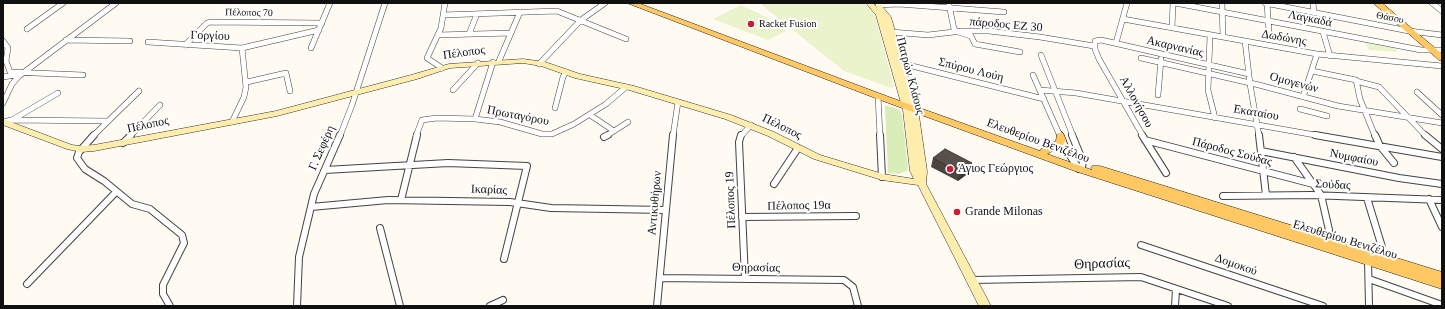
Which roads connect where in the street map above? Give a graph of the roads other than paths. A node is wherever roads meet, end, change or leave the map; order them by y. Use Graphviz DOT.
graph roads {
  1 [pos="63,3"];
  2 [pos="116,3"];
  3 [pos="330,3"];
  4 [pos="385,3"];
  5 [pos="445,3"];
  6 [pos="604,3"];
  7 [pos="631,3"];
  8 [pos="645,3"];
  9 [pos="869,3"];
  10 [pos="1127,3"];
  11 [pos="1174,3"];
  12 [pos="1222,3"];
  13 [pos="1266,3"];
  14 [pos="1313,3"];
  15 [pos="1376,3"];
  16 [pos="1433,3"];
  17 [pos="877,4"];
  18 [pos="1442,4"];
  19 [pos="950,5"];
  20 [pos="1442,11"];
  21 [pos="520,12"];
  22 [pos="1004,12"];
  23 [pos="1222,12"];
  24 [pos="1314,12"];
  25 [pos="478,14"];
  26 [pos="443,15"];
  27 [pos="1123,19"];
  28 [pos="581,20"];
  29 [pos="1269,22"];
  30 [pos="322,23"];
  31 [pos="1172,28"];
  32 [pos="27,29"];
  33 [pos="319,30"];
  34 [pos="957,31"];
  35 [pos="1409,31"];
  36 [pos="891,32"];
  37 [pos="1269,32"];
  38 [pos="1323,32"];
  39 [pos="469,34"];
  40 [pos="511,34"];
  41 [pos="438,35"];
  42 [pos="1210,35"];
  43 [pos="1442,35"];
  44 [pos="1223,37"];
  45 [pos="626,39"];
  46 [pos="66,40"];
  47 [pos="3,41"];
  48 [pos="130,41"];
  49 [pos="1245,41"];
  50 [pos="148,42"];
  51 [pos="1116,43"];
  52 [pos="185,45"];
  53 [pos="1094,46"];
  54 [pos="242,48"];
  55 [pos="311,48"];
  56 [pos="1431,49"];
  57 [pos="1442,50"];
  58 [pos="1020,52"];
  59 [pos="1162,54"];
  60 [pos="1317,54"];
  61 [pos="1041,55"];
  62 [pos="1330,56"];
  63 [pos="1141,58"];
  64 [pos="1442,58"];
  65 [pos="496,61"];
  66 [pos="897,62"];
  67 [pos="1161,62"];
  68 [pos="478,63"];
  69 [pos="539,64"];
  70 [pos="1209,65"];
  71 [pos="1442,66"];
  72 [pos="442,68"];
  73 [pos="1312,71"];
  74 [pos="566,72"];
  75 [pos="22,74"];
  76 [pos="1208,74"];
  77 [pos="1249,74"];
  78 [pos="83,75"];
  79 [pos="1034,75"];
  80 [pos="3,77"];
  81 [pos="1355,80"];
  82 [pos="247,82"];
  83 [pos="1250,84"];
  84 [pos="626,87"];
  85 [pos="290,90"];
  86 [pos="453,90"];
  87 [pos="1040,90"];
  88 [pos="1055,90"];
  89 [pos="139,91"];
  90 [pos="357,92"];
  91 [pos="1417,92"];
  92 [pos="58,93"];
  93 [pos="1158,95"];
  94 [pos="878,96"];
  95 [pos="1303,97"];
  96 [pos="1044,99"];
  97 [pos="1318,101"];
  98 [pos="678,102"];
  99 [pos="1124,102"];
  100 [pos="3,103"];
  101 [pos="909,104"];
  102 [pos="160,105"];
  103 [pos="555,108"];
  104 [pos="1300,109"];
  105 [pos="1364,111"];
  106 [pos="1319,114"];
  107 [pos="590,115"];
  108 [pos="1442,115"];
  109 [pos="1327,116"];
  110 [pos="1215,118"];
  111 [pos="475,119"];
  112 [pos="1410,119"];
  113 [pos="6,122"];
  114 [pos="108,122"];
  115 [pos="232,122"];
  116 [pos="628,122"];
  117 [pos="1442,123"];
  118 [pos="751,125"];
  119 [pos="1258,125"];
  120 [pos="614,131"];
  121 [pos="1060,135"];
  122 [pos="604,137"];
  123 [pos="1145,140"];
  124 [pos="124,143"];
  125 [pos="1380,146"];
  126 [pos="798,148"];
  127 [pos="81,149"];
  128 [pos="1442,150"];
  129 [pos="1045,151"];
  130 [pos="1261,151"];
  131 [pos="1294,157"];
  132 [pos="1442,157"];
  133 [pos="1394,163"];
  134 [pos="411,164"];
  135 [pos="1078,165"];
  136 [pos="325,170"];
  137 [pos="1263,171"];
  138 [pos="1166,173"];
  139 [pos="882,177"];
  140 [pos="922,183"];
  141 [pos="774,184"];
  142 [pos="1314,184"];
  143 [pos="1442,184"];
  144 [pos="116,192"];
  145 [pos="1266,195"];
  146 [pos="1321,195"];
  147 [pos="1223,196"];
  148 [pos="1367,198"];
  149 [pos="1429,199"];
  150 [pos="401,200"];
  151 [pos="1442,200"];
  152 [pos="517,203"];
  153 [pos="311,207"];
  154 [pos="666,210"];
  155 [pos="856,216"];
  156 [pos="742,217"];
  157 [pos="1442,226"];
  158 [pos="380,228"];
  159 [pos="1328,230"];
  160 [pos="1141,245"];
  161 [pos="1382,247"];
  162 [pos="504,259"];
  163 [pos="1368,260"];
  164 [pos="1442,276"];
  165 [pos="660,278"];
  166 [pos="745,279"];
  167 [pos="1369,279"];
  168 [pos="972,280"];
  169 [pos="27,284"];
  170 [pos="1442,284"];
  171 [pos="1176,289"];
  172 [pos="503,300"];
  173 [pos="1442,305"];
  174 [pos="170,306"];
  175 [pos="297,306"];
  176 [pos="400,306"];
  177 [pos="490,306"];
  178 [pos="657,306"];
  179 [pos="858,306"];
  180 [pos="985,306"];
  181 [pos="1175,306"];
  182 [pos="1228,306"];
  183 [pos="1323,306"];
  184 [pos="1369,306"];
  1 -- 32 [label="street"];
  2 -- 46 [label="street"];
  3 -- 30 [label="street"];
  4 -- 90 [label="street, Γ. Σεφέρη"];
  5 -- 26 [label="street"];
  6 -- 28 [label="street"];
  7 -- 94 [label="main road, Ελευθερίου Βενιζέλου"];
  8 -- 101 [label="main road, Ελευθερίου Βενιζέλου"];
  9 -- 66 [label="street, Πατρών Κλάους"];
  10 -- 27 [label="street"];
  11 -- 23 [label="street, Λαγκαδά"];
  11 -- 31 [label="street"];
  12 -- 23 [label="street"];
  13 -- 24 [label="street, Θάσου"];
  13 -- 29 [label="street"];
  14 -- 24 [label="street"];
  15 -- 35 [label="main road"];
  16 -- 18 [label="street"];
  16 -- 20 [label="street"];
  17 -- 19 [label="street"];
  17 -- 36 [label="street, Πατρών Κλάους"];
  19 -- 22 [label="street"];
  19 -- 34 [label="street"];
  21 -- 25 [label="street"];
  21 -- 28 [label="street"];
  21 -- 40 [label="street, Πρωταγόρου"];
  23 -- 29 [label="street, Λαγκαδά"];
  23 -- 44 [label="street"];
  24 -- 35 [label="street, Θάσου"];
  25 -- 26 [label="street"];
  25 -- 39 [label="street"];
  26 -- 41 [label="street"];
  27 -- 31 [label="street, Δωδώνης"];
  27 -- 51 [label="street"];
  28 -- 45 [label="street"];
  28 -- 69 [label="street"];
  29 -- 37 [label="street"];
  29 -- 38 [label="street, Λαγκαδά"];
  30 -- 33 [label="street"];
  30 -- 52 [label="street, Πέλοπος 70"];
  31 -- 42 [label="street, Δωδώνης"];
  33 -- 54 [label="street"];
  33 -- 55 [label="street"];
  34 -- 36 [label="street, πάροδος ΕΖ 30"];
  34 -- 53 [label="street, πάροδος ΕΖ 30"];
  34 -- 58 [label="street"];
  35 -- 43 [label="street, Θάσου"];
  35 -- 56 [label="main road"];
  36 -- 66 [label="street, Πατρών Κλάους"];
  38 -- 56 [label="street, Λαγκαδά"];
  38 -- 62 [label="street"];
  39 -- 40 [label="street"];
  39 -- 41 [label="street"];
  40 -- 65 [label="street, Πρωταγόρου"];
  41 -- 72 [label="street"];
  42 -- 44 [label="street, Δωδώνης"];
  42 -- 70 [label="street"];
  44 -- 49 [label="street, Δωδώνης"];
  46 -- 48 [label="street"];
  46 -- 75 [label="street"];
  47 -- 75 [label="street"];
  49 -- 60 [label="street, Δωδώνης"];
  49 -- 77 [label="street"];
  50 -- 52 [label="street, Γοργίου"];
  51 -- 53 [label="street, Ακαρνανίας"];
  51 -- 59 [label="street, Ακαρνανίας"];
  52 -- 54 [label="street, Γοργίου"];
  53 -- 99 [label="street, Αλλονήσου"];
  54 -- 82 [label="street, Γοργίου"];
  56 -- 57 [label="street, Λαγκαδά"];
  56 -- 64 [label="main road"];
  59 -- 67 [label="street"];
  59 -- 70 [label="street, Ακαρνανίας"];
  60 -- 62 [label="street, Δωδώνης"];
  60 -- 73 [label="street"];
  61 -- 88 [label="street"];
  62 -- 71 [label="street, Δωδώνης"];
  63 -- 67 [label="street, Ομογενών"];
  65 -- 68 [label="street, Πέλοπος"];
  65 -- 69 [label="street, Πέλοπος"];
  65 -- 111 [label="street, Πρωταγόρου"];
  66 -- 96 [label="street, Σπύρου Λούη"];
  66 -- 101 [label="street, Πατρών Κλάους"];
  67 -- 76 [label="street, Ομογενών"];
  67 -- 93 [label="street"];
  68 -- 72 [label="street, Πέλοπος"];
  68 -- 86 [label="street"];
  69 -- 74 [label="street, Πέλοπος"];
  70 -- 76 [label="street"];
  70 -- 77 [label="street, Ακαρνανίας"];
  72 -- 90 [label="street, Πέλοπος"];
  73 -- 81 [label="street"];
  73 -- 95 [label="street"];
  74 -- 84 [label="street, Πέλοπος"];
  74 -- 103 [label="street"];
  75 -- 78 [label="street"];
  75 -- 80 [label="street"];
  75 -- 100 [label="street"];
  76 -- 83 [label="street, Ομογενών"];
  76 -- 110 [label="street"];
  77 -- 83 [label="street"];
  79 -- 87 [label="street"];
  81 -- 105 [label="street"];
  81 -- 112 [label="street"];
  82 -- 85 [label="street"];
  82 -- 115 [label="street, Γοργίου"];
  83 -- 95 [label="street, Ομογενών"];
  83 -- 119 [label="street"];
  84 -- 98 [label="street, Πέλοπος"];
  84 -- 107 [label="street, Πρωταγόρου"];
  87 -- 88 [label="street, Εκαταίου"];
  87 -- 96 [label="street"];
  88 -- 99 [label="street, Εκαταίου"];
  88 -- 135 [label="street"];
  89 -- 114 [label="street"];
  90 -- 115 [label="street, Πέλοπος"];
  90 -- 136 [label="street, Γ. Σεφέρη"];
  91 -- 108 [label="street"];
  92 -- 113 [label="street"];
  94 -- 101 [label="main road, Ελευθερίου Βενιζέλου"];
  94 -- 139 [label="street"];
  95 -- 97 [label="street, Ομογενών"];
  96 -- 121 [label="street"];
  97 -- 105 [label="street, Ομογενών"];
  97 -- 106 [label="street"];
  98 -- 118 [label="street, Πέλοπος"];
  98 -- 154 [label="street, Αντικυθήρων"];
  99 -- 110 [label="street, Εκαταίου"];
  99 -- 123 [label="street, Αλλονήσου"];
  101 -- 129 [label="main road, Ελευθερίου Βενιζέλου"];
  101 -- 135 [label="main road, Ελευθερίου Βενιζέλου"];
  101 -- 140 [label="street, Πατρών Κλάους"];
  102 -- 124 [label="street"];
  104 -- 106 [label="street"];
  105 -- 112 [label="street, Ομογενών"];
  105 -- 125 [label="street"];
  106 -- 109 [label="street"];
  107 -- 111 [label="street, Πρωταγόρου"];
  107 -- 120 [label="street"];
  110 -- 119 [label="street, Εκαταίου"];
  111 -- 134 [label="street"];
  112 -- 117 [label="street, Ομογενών"];
  112 -- 128 [label="street"];
  113 -- 114 [label="street"];
  113 -- 127 [label="street, Πέλοπος"];
  114 -- 127 [label="street"];
  115 -- 124 [label="street, Πέλοπος"];
  116 -- 120 [label="street"];
  118 -- 126 [label="street, Πέλοπος"];
  118 -- 156 [label="street, Πέλοπος 19"];
  119 -- 125 [label="street, Εκαταίου"];
  119 -- 130 [label="street"];
  120 -- 122 [label="street"];
  121 -- 129 [label="main road"];
  121 -- 135 [label="street"];
  123 -- 137 [label="street, Πάροδος Σούδας"];
  123 -- 138 [label="street, Αλλονήσου"];
  124 -- 127 [label="street, Πέλοπος"];
  125 -- 132 [label="street, Εκαταίου"];
  125 -- 133 [label="street"];
  126 -- 139 [label="street, Πέλοπος"];
  126 -- 141 [label="street"];
  127 -- 144 [label="street"];
  129 -- 135 [label="main road, Ελευθερίου Βενιζέλου"];
  130 -- 131 [label="street, Νυμφαίου"];
  130 -- 137 [label="street"];
  131 -- 142 [label="street"];
  131 -- 143 [label="street, Νυμφαίου"];
  134 -- 136 [label="street"];
  134 -- 150 [label="street"];
  134 -- 152 [label="street"];
  135 -- 163 [label="main road, Ελευθερίου Βενιζέλου"];
  135 -- 164 [label="main road, Ελευθερίου Βενιζέλου"];
  136 -- 153 [label="street, Γ. Σεφέρη"];
  137 -- 142 [label="street, Πάροδος Σούδας"];
  137 -- 145 [label="street"];
  139 -- 140 [label="street, Πέλοπος"];
  140 -- 168 [label="street, Πατρών Κλάους"];
  142 -- 146 [label="street"];
  144 -- 169 [label="street"];
  144 -- 174 [label="street"];
  145 -- 146 [label="street, Σούδας"];
  145 -- 147 [label="street, Σούδας"];
  146 -- 148 [label="street, Σούδας"];
  146 -- 159 [label="street"];
  148 -- 149 [label="street, Σούδας"];
  148 -- 161 [label="street"];
  149 -- 151 [label="street, Σούδας"];
  149 -- 157 [label="street"];
  150 -- 152 [label="street, Ικαρίας"];
  150 -- 153 [label="street, Ικαρίας"];
  152 -- 154 [label="street, Ικαρίας"];
  152 -- 162 [label="street"];
  153 -- 175 [label="street, Γ. Σεφέρη"];
  154 -- 165 [label="street, Αντικυθήρων"];
  155 -- 156 [label="street, Πέλοπος 19α"];
  156 -- 166 [label="street, Πέλοπος 19"];
  158 -- 176 [label="street"];
  160 -- 183 [label="street, Δομοκού"];
  163 -- 167 [label="street"];
  163 -- 170 [label="main road, Ελευθερίου Βενιζέλου"];
  165 -- 166 [label="street, Θηρασίας"];
  165 -- 178 [label="street, Αντικυθήρων"];
  166 -- 179 [label="street, Θηρασίας"];
  167 -- 173 [label="street"];
  167 -- 184 [label="street"];
  168 -- 171 [label="street, Θηρασίας"];
  168 -- 180 [label="street, Πατρών Κλάους"];
  171 -- 181 [label="street"];
  171 -- 182 [label="street, Θηρασίας"];
  172 -- 177 [label="street"];
}
